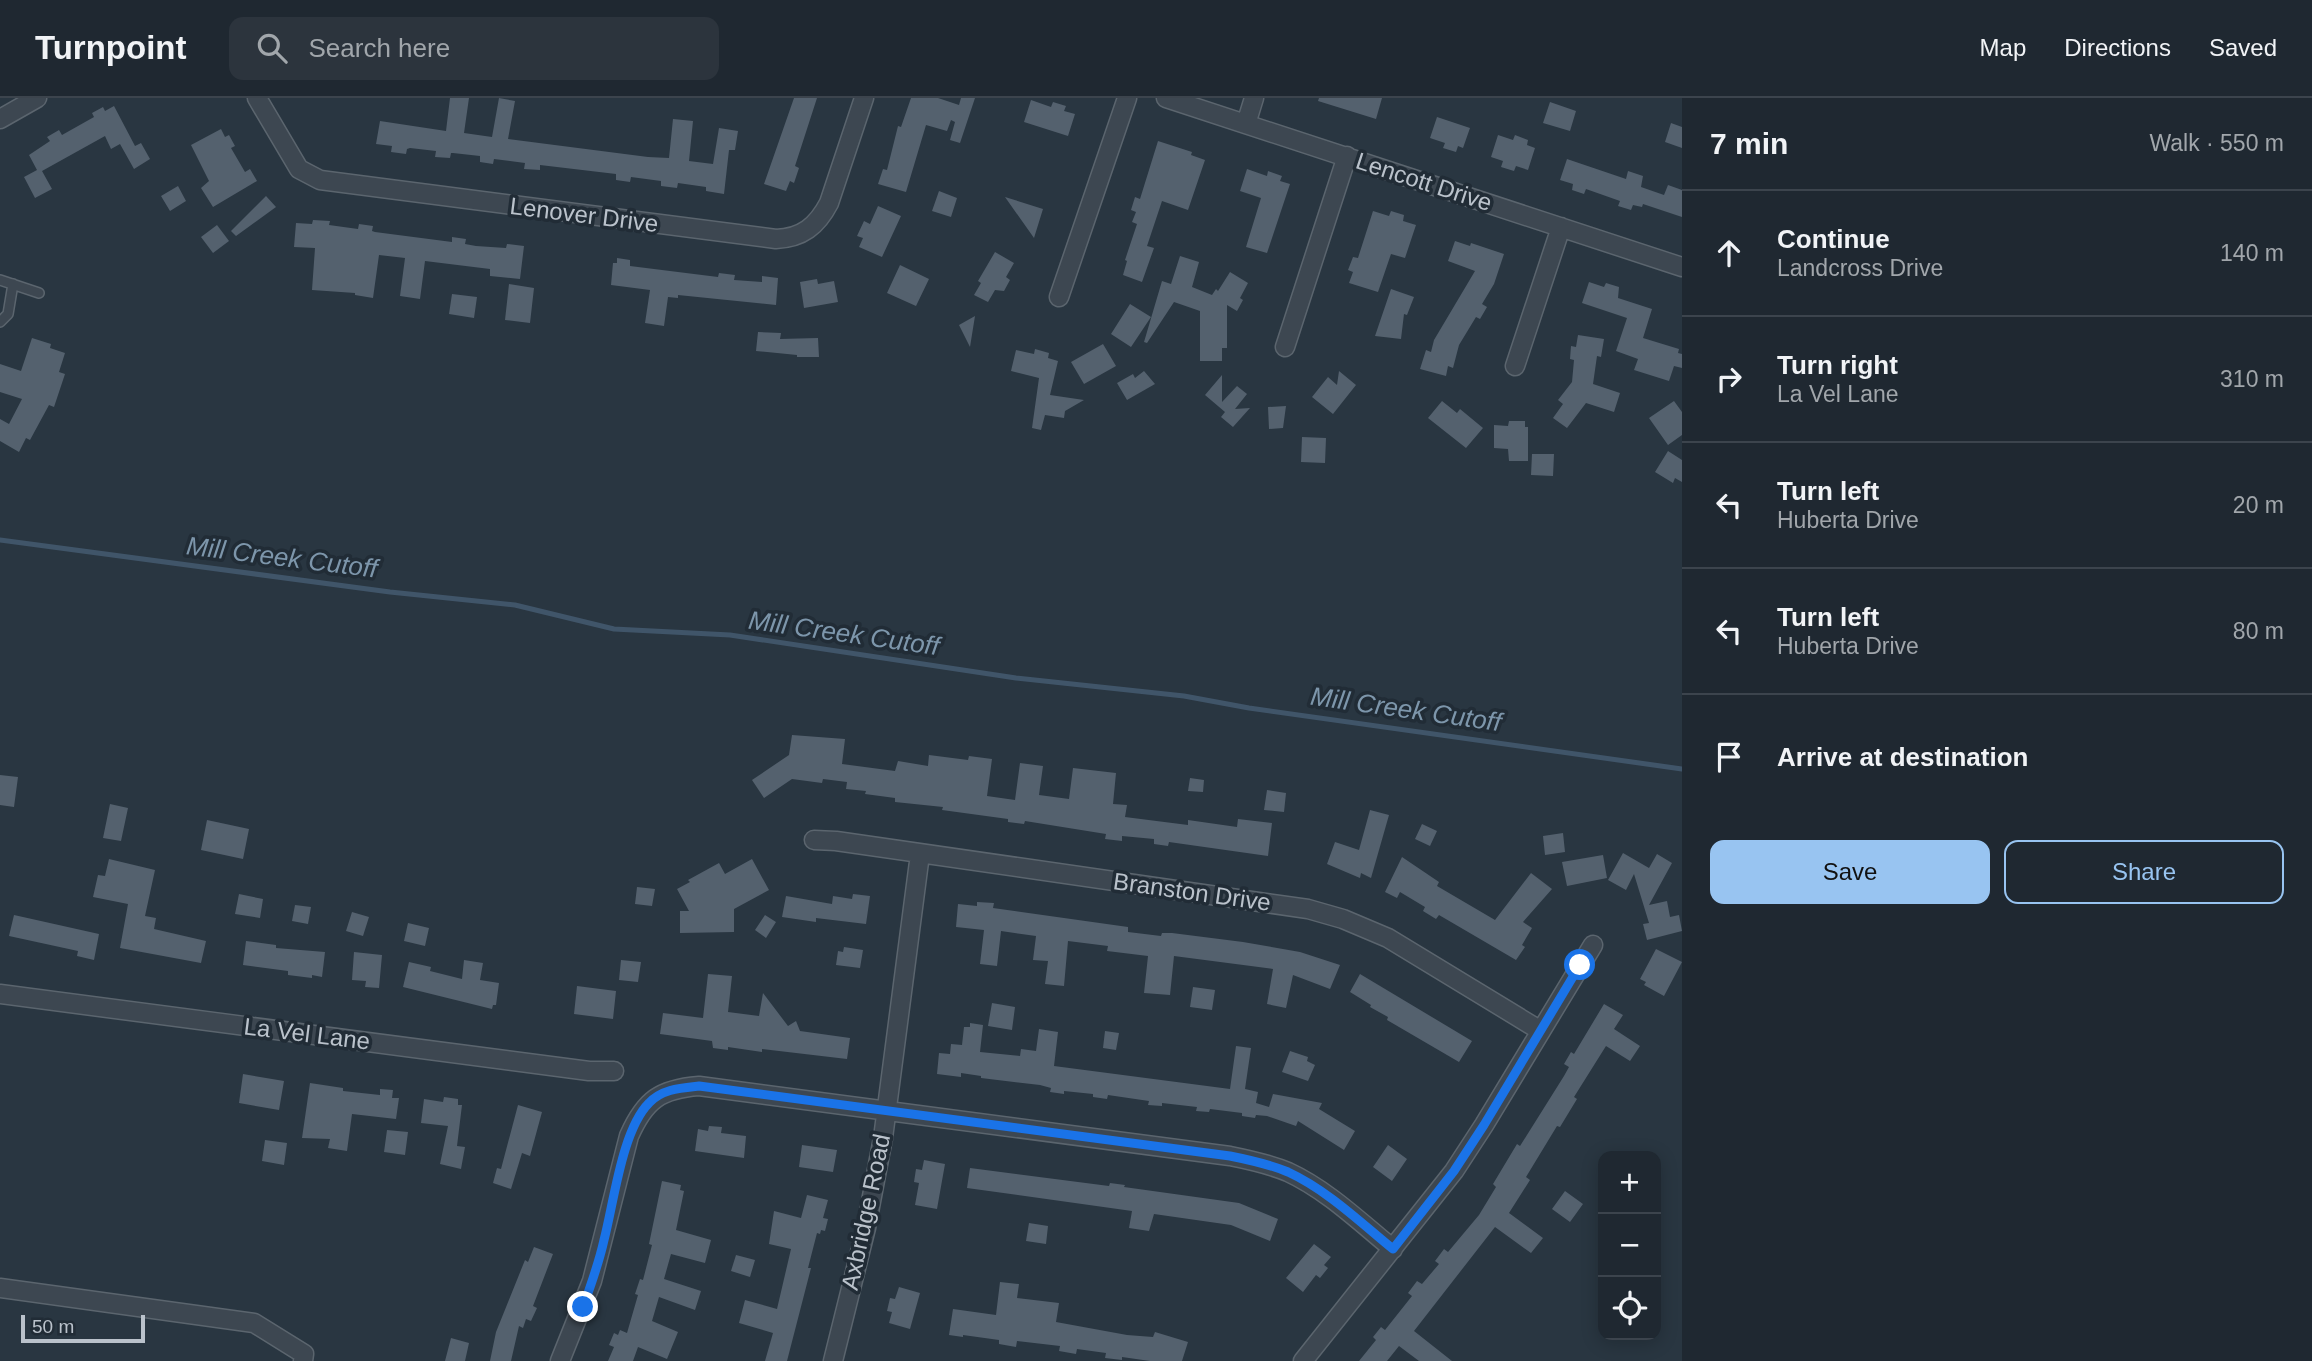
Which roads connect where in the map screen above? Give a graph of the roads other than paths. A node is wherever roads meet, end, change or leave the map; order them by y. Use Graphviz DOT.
graph roads {
  1 [pos="37,98"];
  2 [pos="257,98"];
  3 [pos="864,98"];
  4 [pos="1127,98"];
  5 [pos="1166,98"];
  6 [pos="1254,98"];
  7 [pos="0,119"];
  8 [pos="1246,124"];
  9 [pos="1347,156"];
  10 [pos="1561,227"];
  11 [pos="1682,267"];
  12 [pos="0,280"];
  13 [pos="13,285"];
  14 [pos="39,293"];
  15 [pos="1059,297"];
  16 [pos="0,322"];
  17 [pos="1285,347"];
  18 [pos="1515,366"];
  19 [pos="814,840"];
  20 [pos="920,854"];
  21 [pos="1593,945"];
  22 [pos="0,994"];
  23 [pos="1541,1031"];
  24 [pos="614,1070"];
  25 [pos="887,1111"];
  26 [pos="1393,1249"];
  27 [pos="0,1288"];
  28 [pos="303,1361"];
  29 [pos="560,1361"];
  30 [pos="833,1361"];
  31 [pos="1303,1361"];
  1 -- 7 [label="street"];
  2 -- 3 [label="street, Lenover Drive"];
  4 -- 15 [label="street"];
  5 -- 8 [label="street, Lencott Drive"];
  6 -- 8 [label="street"];
  8 -- 9 [label="street, Lencott Drive"];
  9 -- 10 [label="street, Lencott Drive"];
  9 -- 17 [label="street"];
  10 -- 11 [label="street, Lencott Drive"];
  10 -- 18 [label="street"];
  12 -- 13 [label="lane"];
  13 -- 14 [label="lane"];
  13 -- 16 [label="lane"];
  19 -- 20 [label="street, Branston Drive"];
  20 -- 23 [label="street, Branston Drive"];
  20 -- 25 [label="street, Axbridge Road"];
  21 -- 23 [label="street"];
  22 -- 24 [label="street, La Vel Lane"];
  23 -- 26 [label="street"];
  25 -- 26 [label="street"];
  25 -- 29 [label="street"];
  25 -- 30 [label="street, Axbridge Road"];
  26 -- 31 [label="street"];
  27 -- 28 [label="street"];
}
